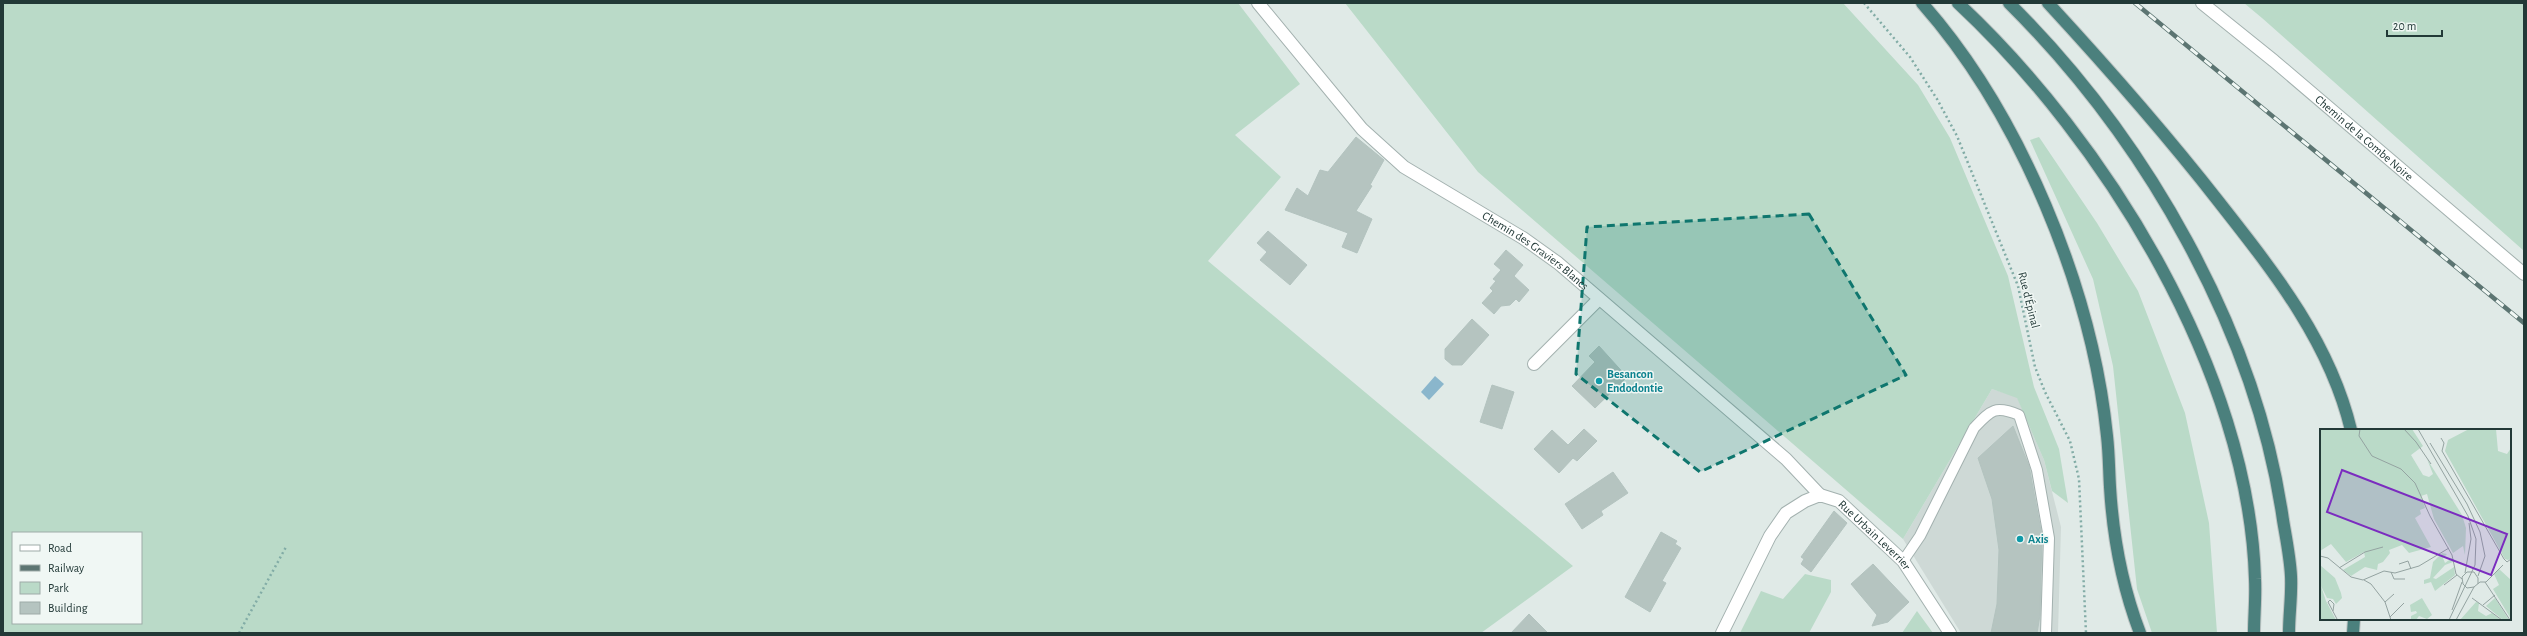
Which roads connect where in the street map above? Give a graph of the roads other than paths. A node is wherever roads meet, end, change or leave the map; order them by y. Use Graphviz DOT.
graph roads {
  1 [pos="1258,3"];
  2 [pos="1922,3"];
  3 [pos="1958,3"];
  4 [pos="2009,3"];
  5 [pos="2048,3"];
  6 [pos="2202,3"];
  7 [pos="2524,274"];
  8 [pos="1599,299"];
  9 [pos="1534,364"];
  10 [pos="2350,429"];
  11 [pos="1820,495"];
  12 [pos="1903,561"];
  13 [pos="2354,620"];
  14 [pos="1722,633"];
  15 [pos="1950,633"];
  16 [pos="2046,633"];
  17 [pos="2140,633"];
  18 [pos="2254,633"];
  19 [pos="2289,633"];
  20 [pos="2353,633"];
  1 -- 8 [label="street, Chemin des Graviers Blancs"];
  2 -- 17 [label="highway"];
  3 -- 18 [label="highway"];
  4 -- 19 [label="highway"];
  5 -- 10 [label="highway"];
  6 -- 7 [label="street, Chemin de la Combe Noire"];
  8 -- 9 [label="street"];
  8 -- 11 [label="street, Chemin des Graviers Blancs"];
  11 -- 12 [label="street, Rue Urbain Leverrier"];
  11 -- 14 [label="street"];
  12 -- 15 [label="street, Rue Urbain Leverrier"];
  12 -- 16 [label="lane"];
  13 -- 20 [label="highway"];
}
